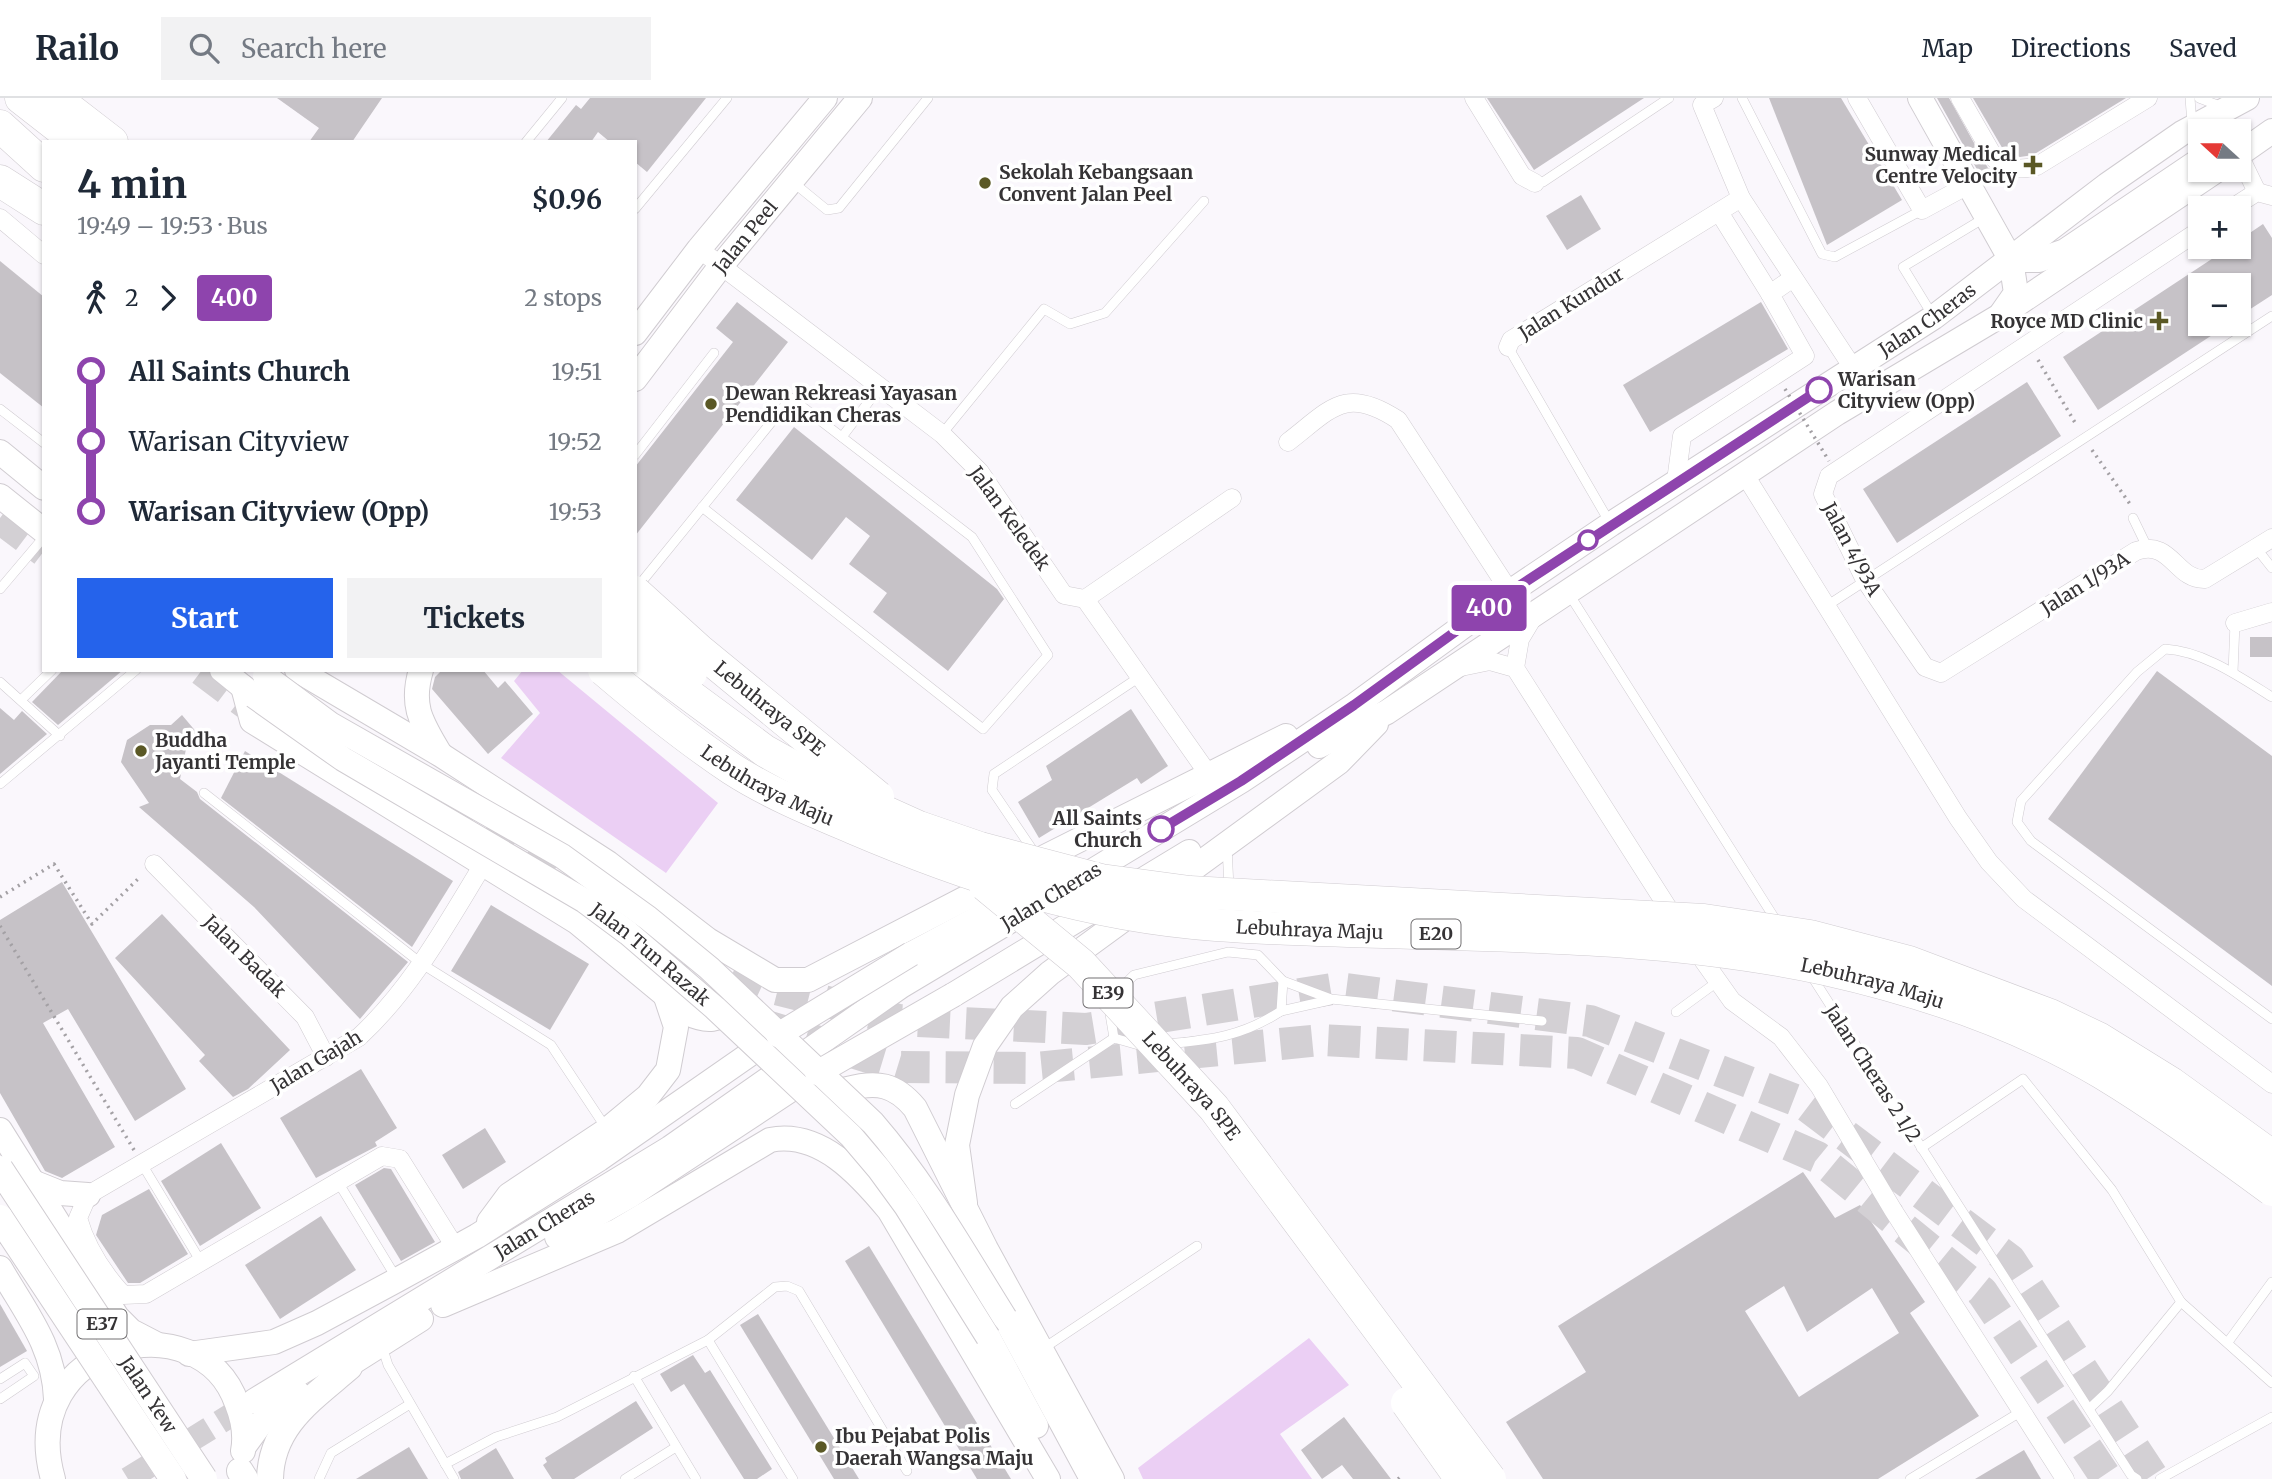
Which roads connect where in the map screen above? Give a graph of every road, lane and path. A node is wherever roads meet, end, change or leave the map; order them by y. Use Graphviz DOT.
graph roads {
  1 [pos="21,98"];
  2 [pos="55,98"];
  3 [pos="562,98"];
  4 [pos="727,98"];
  5 [pos="825,98"];
  6 [pos="860,98"];
  7 [pos="928,98"];
  8 [pos="1474,98"];
  9 [pos="1669,98"];
  10 [pos="1714,98"];
  11 [pos="1742,98"];
  12 [pos="1857,98"];
  13 [pos="1920,98"];
  14 [pos="1960,98"];
  15 [pos="2148,98"];
  16 [pos="2190,98"];
  17 [pos="2199,98"];
  18 [pos="2237,103"];
  19 [pos="2191,119"];
  20 [pos="2208,119"];
  21 [pos="0,126"];
  22 [pos="2188,131"];
  23 [pos="2272,131"];
  24 [pos="75,140"];
  25 [pos="109,140"];
  26 [pos="528,140"];
  27 [pos="2251,146"];
  28 [pos="42,164"];
  29 [pos="2188,168"];
  30 [pos="2251,174"];
  31 [pos="0,181"];
  32 [pos="792,181"];
  33 [pos="2199,182"];
  34 [pos="1535,183"];
  35 [pos="1968,185"];
  36 [pos="2264,194"];
  37 [pos="1741,198"];
  38 [pos="1204,201"];
  39 [pos="637,207"];
  40 [pos="42,208"];
  41 [pos="1922,210"];
  42 [pos="1719,212"];
  43 [pos="1987,217"];
  44 [pos="0,218"];
  45 [pos="2188,238"];
  46 [pos="699,249"];
  47 [pos="42,253"];
  48 [pos="2011,260"];
  49 [pos="720,267"];
  50 [pos="1793,278"];
  51 [pos="1770,293"];
  52 [pos="2272,316"];
  53 [pos="1934,317"];
  54 [pos="1998,317"];
  55 [pos="637,329"];
  56 [pos="1508,347"];
  57 [pos="715,353"];
  58 [pos="1853,368"];
  59 [pos="637,376"];
  60 [pos="879,388"];
  61 [pos="1785,390"];
  62 [pos="0,409"];
  63 [pos="942,434"];
  64 [pos="842,436"];
  65 [pos="42,441"];
  66 [pos="1288,442"];
  67 [pos="637,451"];
  68 [pos="0,452"];
  69 [pos="1829,461"];
  70 [pos="1745,475"];
  71 [pos="1676,481"];
  72 [pos="42,486"];
  73 [pos="0,496"];
  74 [pos="1232,498"];
  75 [pos="702,508"];
  76 [pos="2133,518"];
  77 [pos="1611,524"];
  78 [pos="42,529"];
  79 [pos="2272,538"];
  80 [pos="42,539"];
  81 [pos="2147,547"];
  82 [pos="2257,549"];
  83 [pos="2272,568"];
  84 [pos="1865,580"];
  85 [pos="639,586"];
  86 [pos="0,589"];
  87 [pos="1510,592"];
  88 [pos="1568,593"];
  89 [pos="1085,599"];
  90 [pos="1825,607"];
  91 [pos="2272,612"];
  92 [pos="1538,613"];
  93 [pos="2235,623"];
  94 [pos="637,626"];
  95 [pos="637,655"];
  96 [pos="1515,668"];
  97 [pos="1449,671"];
  98 [pos="50,672"];
  99 [pos="134,672"];
  100 [pos="228,672"];
  101 [pos="300,672"];
  102 [pos="420,672"];
  103 [pos="606,672"];
  104 [pos="1933,672"];
  105 [pos="2233,672"];
  106 [pos="1138,678"];
  107 [pos="0,682"];
  108 [pos="256,682"];
  109 [pos="2272,697"];
  110 [pos="21,700"];
  111 [pos="1354,705"];
  112 [pos="1387,712"];
  113 [pos="60,736"];
  114 [pos="441,755"];
  115 [pos="1209,775"];
  116 [pos="0,784"];
  117 [pos="204,793"];
  118 [pos="1227,844"];
  119 [pos="1039,860"];
  120 [pos="484,863"];
  121 [pos="154,864"];
  122 [pos="0,897"];
  123 [pos="0,926"];
  124 [pos="708,940"];
  125 [pos="1788,940"];
  126 [pos="1795,951"];
  127 [pos="1228,952"];
  128 [pos="422,964"];
  129 [pos="1283,981"];
  130 [pos="1717,982"];
  131 [pos="665,994"];
  132 [pos="1331,999"];
  133 [pos="1281,1011"];
  134 [pos="1676,1012"];
  135 [pos="2272,1019"];
  136 [pos="1542,1021"];
  137 [pos="778,1035"];
  138 [pos="828,1037"];
  139 [pos="1114,1038"];
  140 [pos="757,1048"];
  141 [pos="326,1057"];
  142 [pos="817,1073"];
  143 [pos="2272,1084"];
  144 [pos="797,1087"];
  145 [pos="1015,1104"];
  146 [pos="0,1130"];
  147 [pos="607,1130"];
  148 [pos="1921,1148"];
  149 [pos="2272,1156"];
  150 [pos="142,1164"];
  151 [pos="0,1169"];
  152 [pos="863,1179"];
  153 [pos="338,1182"];
  154 [pos="35,1183"];
  155 [pos="2272,1190"];
  156 [pos="89,1195"];
  157 [pos="965,1203"];
  158 [pos="0,1218"];
  159 [pos="466,1241"];
  160 [pos="1197,1246"];
  161 [pos="201,1262"];
  162 [pos="0,1268"];
  163 [pos="397,1280"];
  164 [pos="2272,1282"];
  165 [pos="2181,1302"];
  166 [pos="443,1305"];
  167 [pos="708,1340"];
  168 [pos="2228,1342"];
  169 [pos="382,1345"];
  170 [pos="160,1346"];
  171 [pos="1043,1349"];
  172 [pos="189,1354"];
  173 [pos="349,1367"];
  174 [pos="634,1376"];
  175 [pos="0,1379"];
  176 [pos="2272,1383"];
  177 [pos="0,1399"];
  178 [pos="56,1399"];
  179 [pos="254,1401"];
  180 [pos="411,1404"];
  181 [pos="2090,1408"];
  182 [pos="2022,1411"];
  183 [pos="2272,1417"];
  184 [pos="47,1440"];
  185 [pos="676,1447"];
  186 [pos="445,1464"];
  187 [pos="241,1468"];
  188 [pos="907,1471"];
  189 [pos="34,1479"];
  190 [pos="53,1479"];
  191 [pos="173,1479"];
  192 [pos="204,1479"];
  193 [pos="270,1479"];
  194 [pos="319,1479"];
  195 [pos="454,1479"];
  196 [pos="625,1479"];
  197 [pos="696,1479"];
  198 [pos="793,1479"];
  199 [pos="1048,1479"];
  200 [pos="1064,1479"];
  201 [pos="1092,1479"];
  202 [pos="1112,1479"];
  203 [pos="1461,1479"];
  204 [pos="1490,1479"];
  205 [pos="1910,1479"];
  206 [pos="2065,1479"];
  207 [pos="2137,1479"];
  208 [pos="2160,1479"];
  1 -- 24 [label="highway"];
  2 -- 25 [label="highway"];
  3 -- 26 [label="lane"];
  4 -- 39 [label="lane"];
  5 -- 46 [label="street, Jalan Peel"];
  6 -- 32 [label="street, Jalan Peel"];
  7 -- 32 [label="lane"];
  8 -- 34 [label="street"];
  9 -- 34 [label="lane"];
  10 -- 37 [label="street"];
  11 -- 41 [label="lane"];
  12 -- 41 [label="street"];
  13 -- 35 [label="street"];
  14 -- 15 [label="street"];
  16 -- 19 [label="lane"];
  17 -- 18 [label="lane"];
  18 -- 20 [label="street, Jalan Cheras"];
  21 -- 28 [label="highway"];
  22 -- 48 [label="street, Jalan Cheras"];
  23 -- 27 [label="street"];
  29 -- 48 [label="street"];
  30 -- 36 [label="street"];
  31 -- 40 [label="highway"];
  32 -- 49 [label="street, Jalan Peel"];
  33 -- 54 [label="street, Jalan Cheras"];
  35 -- 41 [label="street"];
  35 -- 43 [label="street"];
  37 -- 42 [label="street, Jalan Kundur"];
  37 -- 50 [label="street"];
  38 -- 63 [label="lane"];
  42 -- 51 [label="street"];
  42 -- 56 [label="street, Jalan Kundur"];
  43 -- 48 [label="street"];
  43 -- 53 [label="lane"];
  44 -- 47 [label="street"];
  45 -- 84 [label="street, Jalan 4/93A"];
  46 -- 49 [label="street, Jalan Keledek"];
  46 -- 55 [label="street, Jalan Peel"];
  48 -- 53 [label="street, Jalan Cheras"];
  48 -- 54 [label="street"];
  49 -- 59 [label="street, Jalan Peel"];
  49 -- 60 [label="street, Jalan Keledek"];
  50 -- 51 [label="street"];
  50 -- 58 [label="street"];
  51 -- 71 [label="street"];
  52 -- 84 [label="lane"];
  53 -- 58 [label="street, Jalan Cheras"];
  54 -- 70 [label="street, Jalan Cheras"];
  56 -- 77 [label="lane, Jalan Kundur"];
  57 -- 67 [label="lane"];
  58 -- 71 [label="street, Jalan Cheras"];
  60 -- 63 [label="street, Jalan Keledek"];
  60 -- 64 [label="lane"];
  61 -- 69 [label="path, bridge"];
  62 -- 65 [label="lane"];
  63 -- 89 [label="street, Jalan Keledek"];
  64 -- 75 [label="lane"];
  64 -- 75 [label="lane"];
  66 -- 87 [label="street"];
  68 -- 72 [label="street"];
  70 -- 88 [label="street, Jalan Cheras"];
  70 -- 90 [label="street"];
  71 -- 77 [label="street, Jalan Cheras"];
  73 -- 78 [label="street"];
  74 -- 89 [label="street"];
  75 -- 85 [label="lane"];
  76 -- 81 [label="lane"];
  77 -- 87 [label="street, Jalan Cheras"];
  79 -- 82 [label="street, Jalan 1/93A"];
  80 -- 86 [label="lane"];
  81 -- 82 [label="street, Jalan 1/93A"];
  81 -- 104 [label="street, Jalan 1/93A"];
  82 -- 83 [label="lane"];
  84 -- 90 [label="lane"];
  84 -- 104 [label="street, Jalan 4/93A"];
  85 -- 204 [label="highway, Lebuhraya SPE / E39, bridge"];
  87 -- 111 [label="street, Jalan Cheras"];
  88 -- 92 [label="street, Jalan Cheras"];
  88 -- 125 [label="lane"];
  89 -- 106 [label="street, Jalan Keledek"];
  90 -- 143 [label="street"];
  91 -- 93 [label="street"];
  92 -- 96 [label="street"];
  92 -- 97 [label="street, Jalan Cheras"];
  93 -- 105 [label="lane"];
  94 -- 203 [label="highway, Lebuhraya SPE / E39, bridge"];
  95 -- 149 [label="highway, Lebuhraya Maju / E20, bridge"];
  96 -- 97 [label="street"];
  96 -- 130 [label="street"];
  97 -- 112 [label="street, Jalan Cheras"];
  98 -- 110 [label="lane"];
  99 -- 113 [label="lane"];
  100 -- 108 [label="street, Jalan Tun Razak"];
  101 -- 114 [label="street"];
  102 -- 114 [label="street"];
  103 -- 155 [label="highway, Lebuhraya Maju / E20, bridge"];
  105 -- 109 [label="lane"];
  105 -- 135 [label="lane"];
  106 -- 115 [label="street, Jalan Keledek"];
  106 -- 119 [label="lane"];
  107 -- 110 [label="lane"];
  108 -- 120 [label="street"];
  108 -- 137 [label="street, Jalan Tun Razak, bridge"];
  108 -- 140 [label="street, Jalan Tun Razak, bridge"];
  110 -- 113 [label="lane"];
  111 -- 115 [label="street"];
  111 -- 137 [label="street, bridge"];
  111 -- 138 [label="street, Jalan Cheras"];
  112 -- 118 [label="street"];
  112 -- 138 [label="street, Jalan Cheras"];
  112 -- 142 [label="street, bridge"];
  113 -- 116 [label="lane"];
  114 -- 124 [label="street"];
  115 -- 119 [label="street"];
  117 -- 128 [label="lane"];
  118 -- 127 [label="lane"];
  118 -- 157 [label="street"];
  119 -- 124 [label="street"];
  120 -- 128 [label="street, Jalan Gajah"];
  120 -- 131 [label="street"];
  121 -- 122 [label="path"];
  121 -- 141 [label="street, Jalan Badak"];
  123 -- 150 [label="path"];
  124 -- 131 [label="street"];
  126 -- 148 [label="lane, Jalan Cheras 2 1/2"];
  127 -- 129 [label="lane"];
  127 -- 139 [label="lane"];
  128 -- 141 [label="street, Jalan Gajah"];
  128 -- 147 [label="lane"];
  129 -- 132 [label="lane"];
  129 -- 133 [label="lane"];
  130 -- 134 [label="lane"];
  130 -- 182 [label="street"];
  131 -- 147 [label="street"];
  132 -- 133 [label="lane"];
  132 -- 136 [label="lane"];
  133 -- 139 [label="lane"];
  137 -- 140 [label="street"];
  137 -- 142 [label="street, Jalan Tun Razak, bridge"];
  138 -- 179 [label="street, Jalan Cheras"];
  139 -- 145 [label="lane"];
  140 -- 144 [label="street, Jalan Tun Razak, bridge"];
  140 -- 159 [label="street"];
  141 -- 150 [label="street, Jalan Gajah"];
  142 -- 144 [label="street"];
  142 -- 201 [label="street, Jalan Tun Razak, bridge"];
  144 -- 166 [label="street"];
  144 -- 200 [label="street, Jalan Tun Razak, bridge"];
  146 -- 154 [label="street, Jalan Yew"];
  147 -- 159 [label="street"];
  148 -- 165 [label="lane"];
  148 -- 181 [label="lane, Jalan Cheras 2 1/2"];
  150 -- 156 [label="street, Jalan Gajah"];
  150 -- 161 [label="lane"];
  151 -- 192 [label="main road, Jalan Yew / E37, bridge"];
  152 -- 157 [label="street"];
  152 -- 166 [label="street"];
  152 -- 199 [label="street"];
  153 -- 159 [label="street"];
  153 -- 161 [label="street"];
  153 -- 163 [label="lane"];
  154 -- 156 [label="street"];
  154 -- 170 [label="street, Jalan Yew"];
  156 -- 161 [label="street"];
  157 -- 171 [label="street"];
  158 -- 191 [label="main road, Jalan Yew / E37, bridge"];
  159 -- 163 [label="street"];
  160 -- 171 [label="lane"];
  162 -- 178 [label="street"];
  163 -- 172 [label="street"];
  164 -- 168 [label="lane"];
  165 -- 168 [label="lane"];
  165 -- 181 [label="lane"];
  166 -- 169 [label="street"];
  167 -- 174 [label="lane"];
  167 -- 188 [label="lane"];
  167 -- 198 [label="lane"];
  168 -- 176 [label="lane"];
  169 -- 173 [label="street"];
  169 -- 180 [label="lane"];
  170 -- 172 [label="street"];
  170 -- 178 [label="street"];
  171 -- 202 [label="street"];
  172 -- 187 [label="street"];
  173 -- 187 [label="street"];
  173 -- 193 [label="main road"];
  174 -- 185 [label="lane"];
  174 -- 186 [label="lane"];
  175 -- 177 [label="lane"];
  178 -- 184 [label="street"];
  180 -- 186 [label="lane"];
  180 -- 194 [label="lane"];
  181 -- 207 [label="lane, Jalan Cheras 2 1/2"];
  182 -- 205 [label="lane"];
  182 -- 206 [label="street"];
  183 -- 208 [label="lane"];
  184 -- 189 [label="street"];
  184 -- 190 [label="street"];
  185 -- 196 [label="lane"];
  185 -- 197 [label="lane"];
  186 -- 195 [label="lane"];
}
